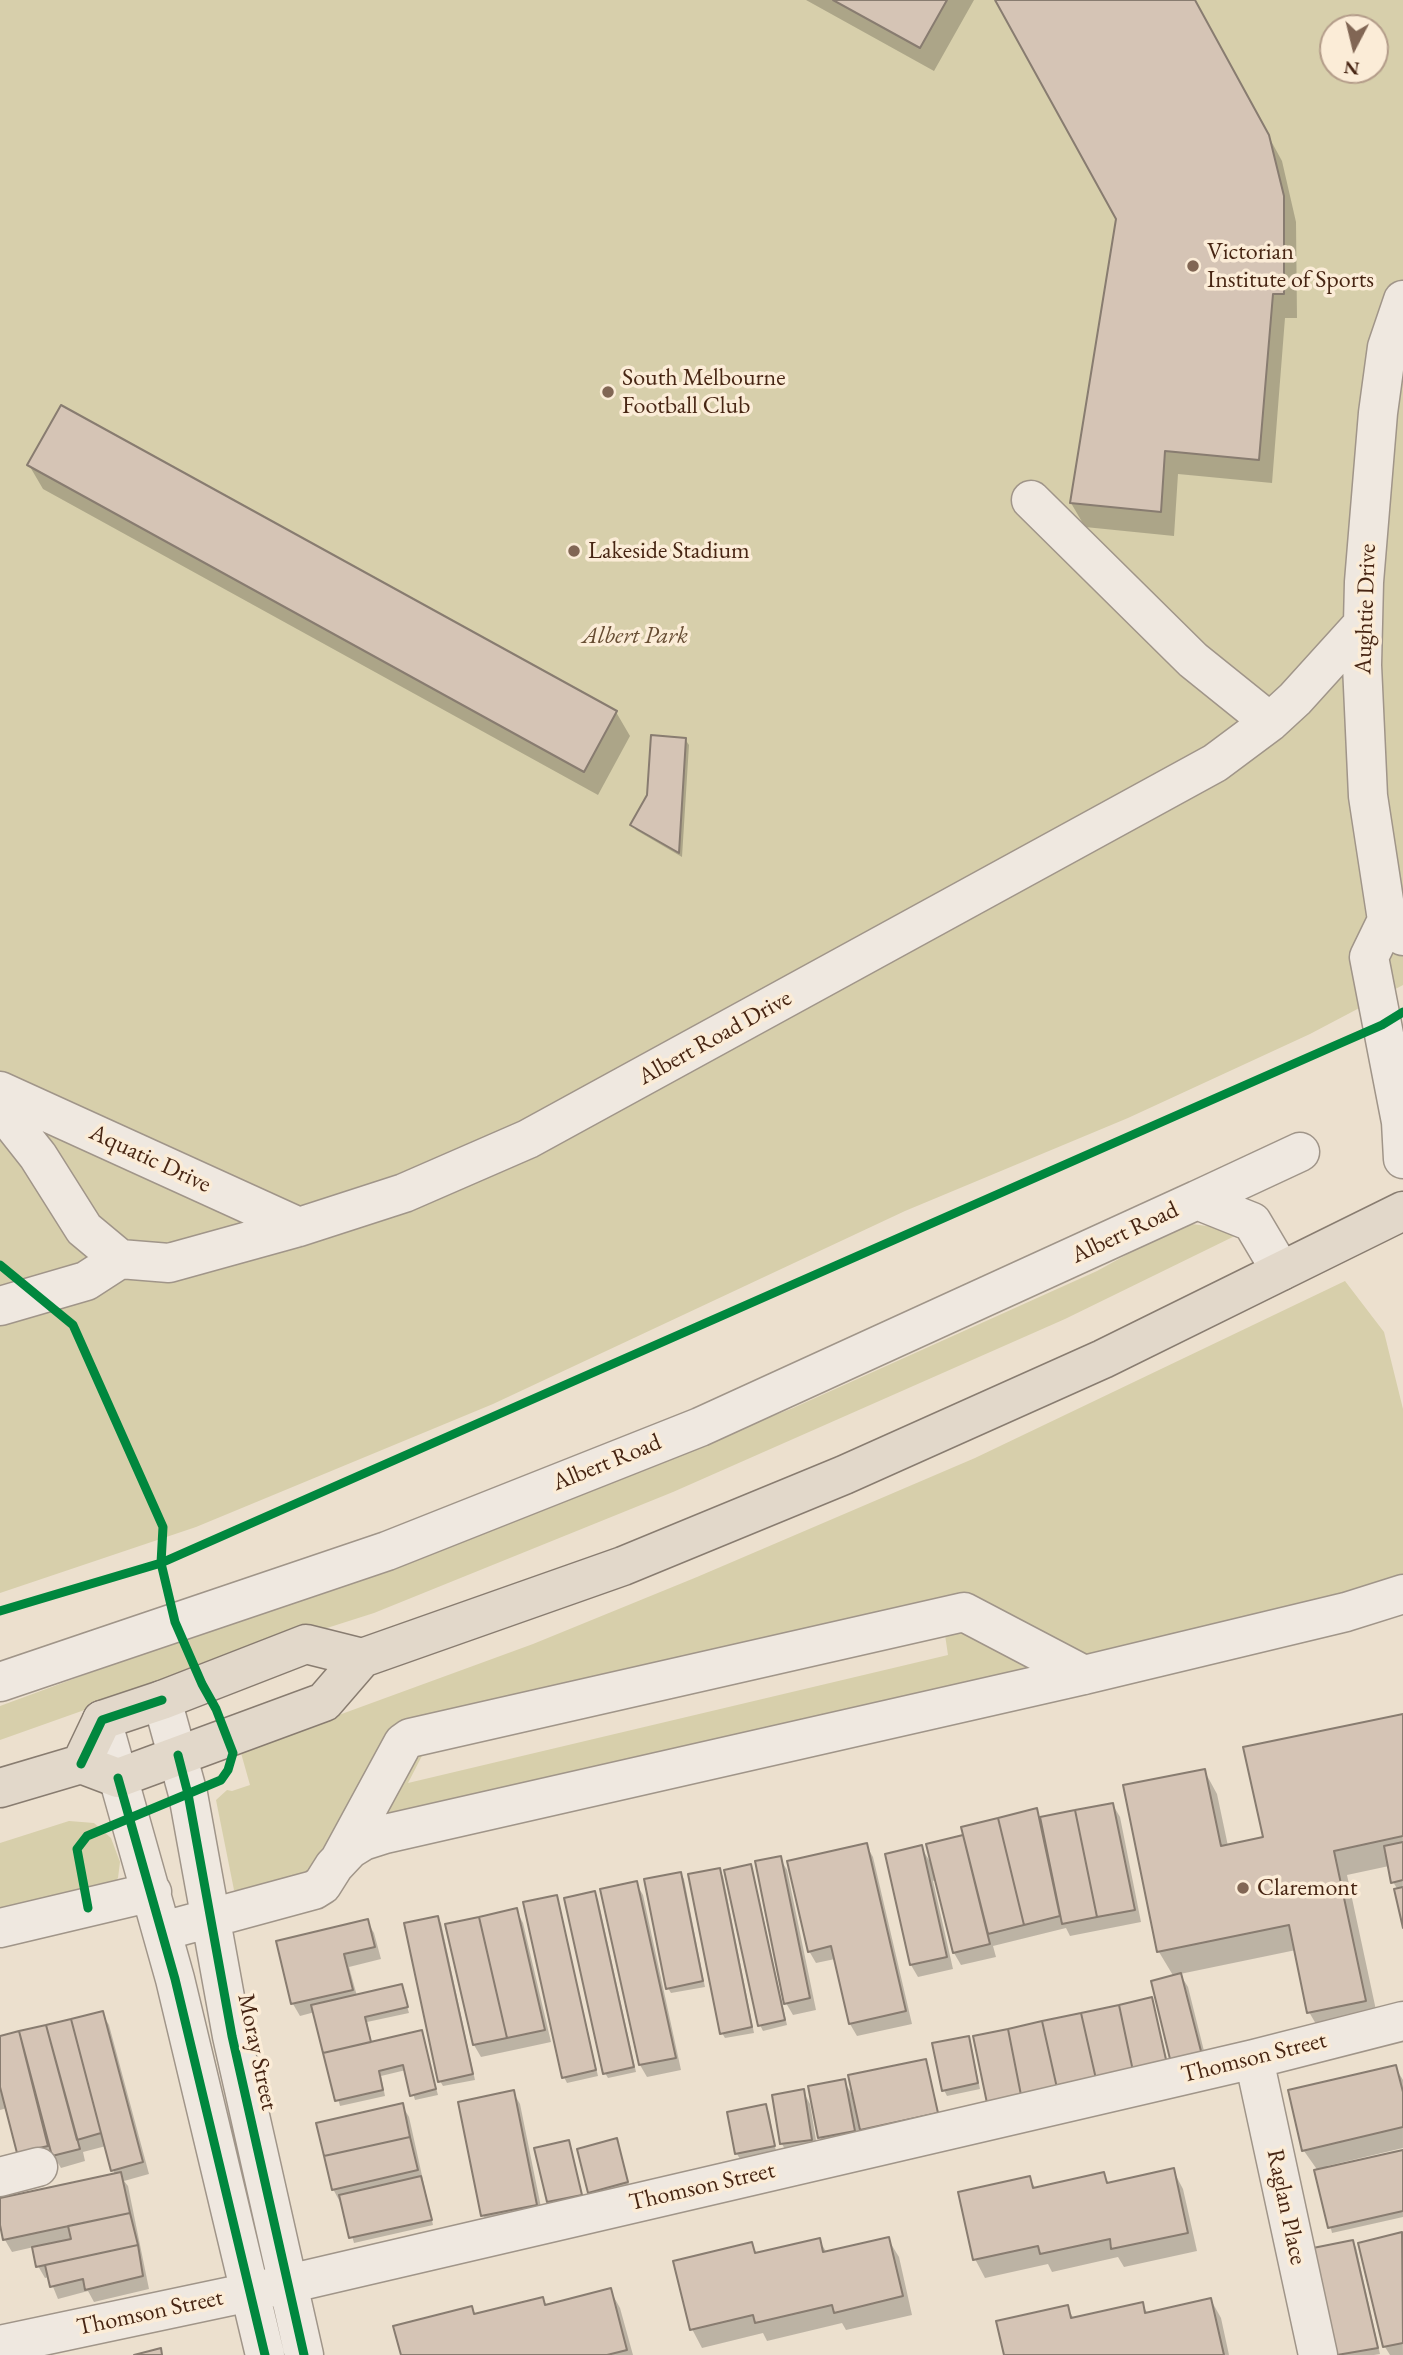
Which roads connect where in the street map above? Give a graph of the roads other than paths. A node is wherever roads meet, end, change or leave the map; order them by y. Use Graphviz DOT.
graph roads {
  1 [pos="1403,300"];
  2 [pos="1031,500"];
  3 [pos="1362,625"];
  4 [pos="1270,722"];
  5 [pos="1395,928"];
  6 [pos="0,1091"];
  7 [pos="0,1108"];
  8 [pos="1300,1152"];
  9 [pos="1403,1159"];
  10 [pos="1196,1200"];
  11 [pos="1403,1212"];
  12 [pos="299,1227"];
  13 [pos="120,1259"];
  14 [pos="1280,1271"];
  15 [pos="0,1306"];
  16 [pos="1403,1594"];
  17 [pos="362,1658"];
  18 [pos="1084,1675"];
  19 [pos="0,1682"];
  20 [pos="162,1700"];
  21 [pos="102,1720"];
  22 [pos="178,1755"];
  23 [pos="81,1764"];
  24 [pos="118,1777"];
  25 [pos="0,1788"];
  26 [pos="339,1860"];
  27 [pos="152,1892"];
  28 [pos="211,1917"];
  29 [pos="0,1928"];
  30 [pos="163,1931"];
  31 [pos="1403,2021"];
  32 [pos="1254,2059"];
  33 [pos="38,2167"];
  34 [pos="0,2176"];
  35 [pos="288,2284"];
  36 [pos="250,2291"];
  37 [pos="0,2345"];
  38 [pos="265,2355"];
  39 [pos="304,2355"];
  40 [pos="1318,2355"];
  1 -- 3 [label="street, Aughtie Drive"];
  2 -- 4 [label="street"];
  3 -- 4 [label="street, Albert Road Drive"];
  3 -- 5 [label="street, Aughtie Drive"];
  4 -- 12 [label="street, Albert Road Drive"];
  5 -- 9 [label="street, Aughtie Drive"];
  6 -- 12 [label="street, Aquatic Drive"];
  7 -- 13 [label="street"];
  8 -- 10 [label="street, Albert Road"];
  10 -- 14 [label="street, Albert Road"];
  10 -- 19 [label="street, Albert Road"];
  11 -- 14 [label="main road"];
  12 -- 13 [label="street, Albert Road Drive"];
  13 -- 15 [label="street"];
  14 -- 17 [label="main road"];
  16 -- 18 [label="street"];
  17 -- 20 [label="main road"];
  17 -- 22 [label="main road"];
  18 -- 26 [label="street"];
  18 -- 26 [label="street"];
  20 -- 21 [label="main road"];
  20 -- 22 [label="street, Moray Street"];
  21 -- 23 [label="main road"];
  21 -- 24 [label="street"];
  22 -- 24 [label="main road"];
  22 -- 28 [label="street, Moray Street"];
  23 -- 24 [label="main road"];
  23 -- 25 [label="main road"];
  24 -- 27 [label="street"];
  26 -- 28 [label="street"];
  27 -- 29 [label="street"];
  27 -- 30 [label="street"];
  28 -- 30 [label="street"];
  28 -- 35 [label="street, Moray Street"];
  30 -- 36 [label="street"];
  31 -- 32 [label="street, Thomson Street"];
  32 -- 35 [label="street, Thomson Street"];
  32 -- 40 [label="street, Raglan Place"];
  33 -- 34 [label="street"];
  35 -- 36 [label="street, Thomson Street"];
  35 -- 39 [label="street, Moray Street"];
  36 -- 37 [label="street, Thomson Street"];
  36 -- 38 [label="street"];
}
